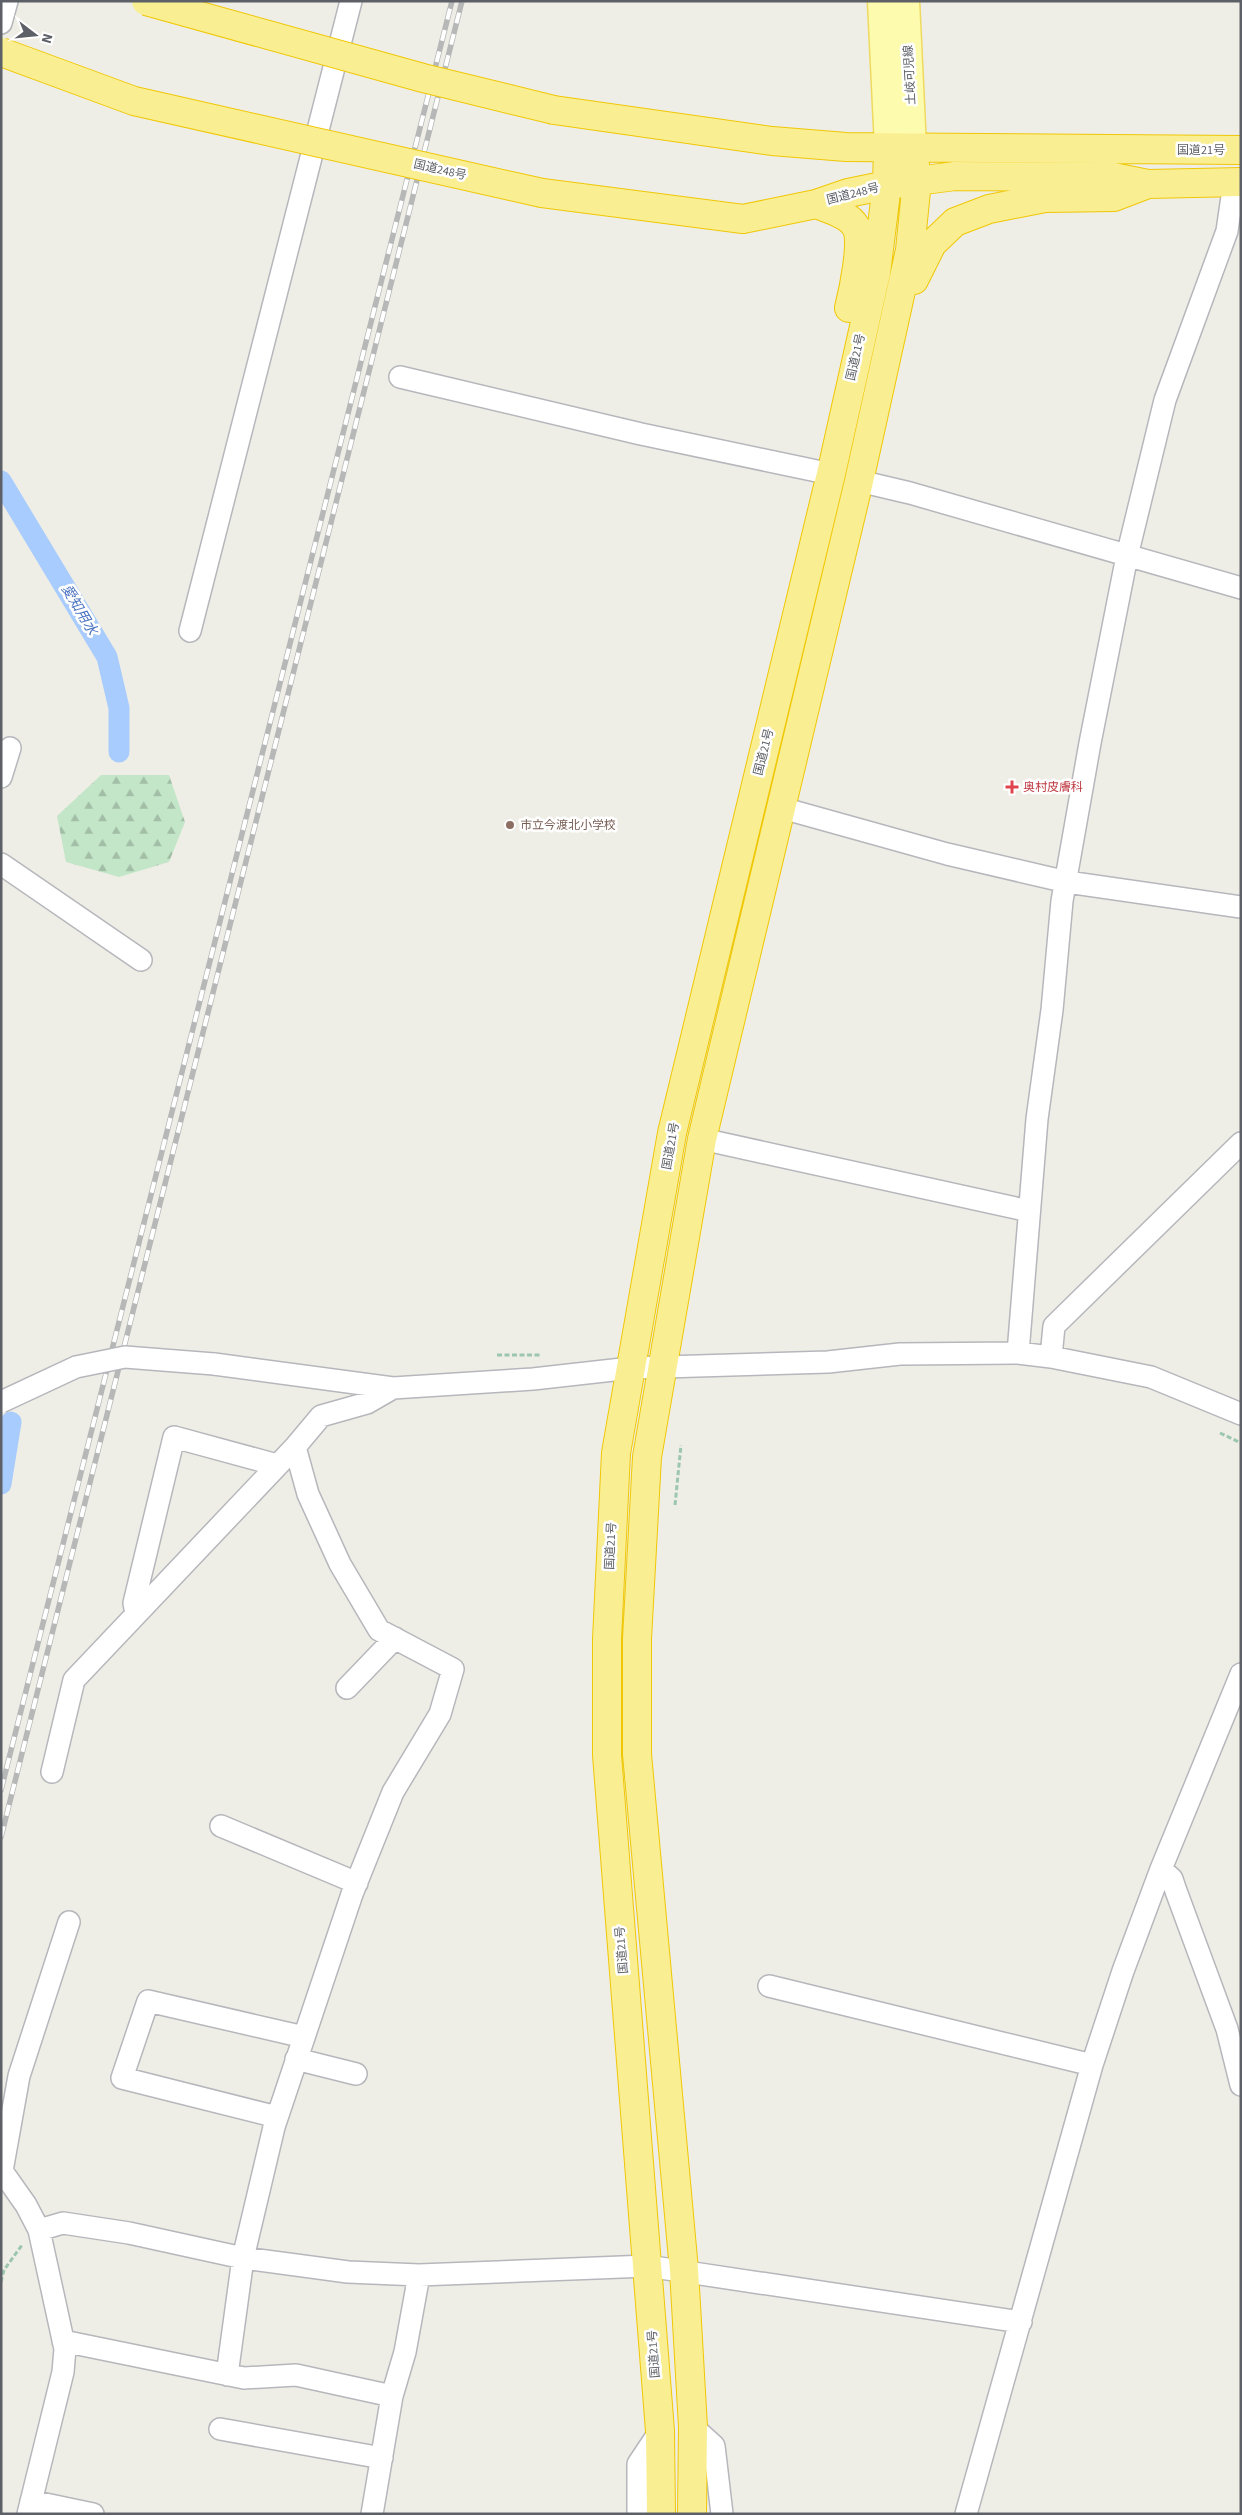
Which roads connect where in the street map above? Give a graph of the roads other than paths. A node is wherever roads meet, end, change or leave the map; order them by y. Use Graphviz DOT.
graph roads {
  1 [pos="7,1"];
  2 [pos="146,1"];
  3 [pos="351,1"];
  4 [pos="881,1"];
  5 [pos="906,1"];
  6 [pos="1,23"];
  7 [pos="1,52"];
  8 [pos="901,148"];
  9 [pos="1241,150"];
  10 [pos="917,181"];
  11 [pos="1237,182"];
  12 [pos="1148,184"];
  13 [pos="887,185"];
  14 [pos="816,204"];
  15 [pos="400,377"];
  16 [pos="876,399"];
  17 [pos="843,413"];
  18 [pos="831,474"];
  19 [pos="859,481"];
  20 [pos="1127,556"];
  21 [pos="1241,588"];
  22 [pos="190,631"];
  23 [pos="10,748"];
  24 [pos="1,777"];
  25 [pos="782,808"];
  26 [pos="1,864"];
  27 [pos="1067,882"];
  28 [pos="1241,907"];
  29 [pos="142,960"];
  30 [pos="702,1139"];
  31 [pos="1241,1143"];
  32 [pos="1029,1211"];
  33 [pos="1018,1353"];
  34 [pos="1051,1357"];
  35 [pos="631,1368"];
  36 [pos="663,1368"];
  37 [pos="393,1388"];
  38 [pos="1,1402"];
  39 [pos="1241,1414"];
  40 [pos="295,1447"];
  41 [pos="277,1465"];
  42 [pos="136,1614"];
  43 [pos="395,1638"];
  44 [pos="1241,1674"];
  45 [pos="347,1688"];
  46 [pos="52,1772"];
  47 [pos="222,1826"];
  48 [pos="1161,1869"];
  49 [pos="356,1883"];
  50 [pos="69,1922"];
  51 [pos="769,1986"];
  52 [pos="304,2037"];
  53 [pos="296,2059"];
  54 [pos="1092,2066"];
  55 [pos="356,2074"];
  56 [pos="1241,2086"];
  57 [pos="277,2117"];
  58 [pos="39,2230"];
  59 [pos="243,2258"];
  60 [pos="647,2266"];
  61 [pos="684,2270"];
  62 [pos="420,2275"];
  63 [pos="1021,2322"];
  64 [pos="63,2341"];
  65 [pos="227,2375"];
  66 [pos="392,2396"];
  67 [pos="693,2427"];
  68 [pos="220,2429"];
  69 [pos="660,2431"];
  70 [pos="382,2458"];
  71 [pos="30,2508"];
  72 [pos="93,2514"];
  73 [pos="372,2514"];
  74 [pos="638,2514"];
  75 [pos="661,2514"];
  76 [pos="692,2514"];
  77 [pos="722,2514"];
  78 [pos="966,2514"];
  1 -- 6 [label="street"];
  2 -- 8 [label="highway, bridge"];
  3 -- 22 [label="street"];
  4 -- 8 [label="main road, 土岐可児線"];
  5 -- 8 [label="main road, 土岐可児線"];
  7 -- 14 [label="highway, 国道248号, bridge"];
  8 -- 9 [label="highway, 国道21号"];
  8 -- 10 [label="highway"];
  8 -- 13 [label="highway, 国道21号"];
  10 -- 12 [label="highway"];
  10 -- 13 [label="highway, 国道248号"];
  10 -- 16 [label="highway"];
  11 -- 12 [label="highway"];
  11 -- 20 [label="street"];
  12 -- 16 [label="highway"];
  13 -- 14 [label="highway, 国道248号"];
  13 -- 17 [label="highway, 国道21号"];
  14 -- 17 [label="highway"];
  15 -- 18 [label="street"];
  16 -- 19 [label="highway"];
  17 -- 18 [label="highway, 国道21号"];
  18 -- 35 [label="highway, 国道21号"];
  19 -- 20 [label="street"];
  19 -- 25 [label="highway"];
  20 -- 21 [label="street"];
  20 -- 27 [label="street"];
  23 -- 24 [label="street"];
  25 -- 27 [label="street"];
  25 -- 30 [label="highway"];
  26 -- 29 [label="street"];
  27 -- 28 [label="street"];
  27 -- 32 [label="street"];
  30 -- 32 [label="street"];
  30 -- 36 [label="highway"];
  31 -- 34 [label="street"];
  32 -- 33 [label="street"];
  33 -- 34 [label="street"];
  33 -- 36 [label="street"];
  34 -- 39 [label="street"];
  35 -- 36 [label="street"];
  35 -- 37 [label="street"];
  35 -- 60 [label="highway, 国道21号"];
  36 -- 61 [label="highway"];
  37 -- 38 [label="street, bridge"];
  37 -- 40 [label="street"];
  40 -- 41 [label="street"];
  40 -- 43 [label="street"];
  41 -- 42 [label="street"];
  41 -- 42 [label="street"];
  42 -- 46 [label="street"];
  43 -- 45 [label="street"];
  43 -- 49 [label="street"];
  44 -- 48 [label="street"];
  47 -- 49 [label="street"];
  48 -- 54 [label="street"];
  48 -- 56 [label="street"];
  49 -- 52 [label="street"];
  50 -- 58 [label="street"];
  51 -- 54 [label="street"];
  52 -- 53 [label="street"];
  52 -- 57 [label="street"];
  53 -- 55 [label="street"];
  53 -- 57 [label="street"];
  54 -- 63 [label="street"];
  57 -- 59 [label="street"];
  58 -- 59 [label="street"];
  58 -- 64 [label="street"];
  59 -- 62 [label="street"];
  59 -- 65 [label="street"];
  60 -- 61 [label="street"];
  60 -- 62 [label="street"];
  60 -- 69 [label="highway, 国道21号"];
  61 -- 63 [label="street"];
  61 -- 67 [label="highway"];
  62 -- 66 [label="street"];
  63 -- 78 [label="street"];
  64 -- 65 [label="street"];
  64 -- 71 [label="street"];
  65 -- 66 [label="street"];
  66 -- 70 [label="street"];
  67 -- 76 [label="highway"];
  67 -- 77 [label="street"];
  68 -- 70 [label="street"];
  69 -- 74 [label="street"];
  69 -- 75 [label="highway, 国道21号"];
  70 -- 73 [label="street"];
  71 -- 72 [label="street"];
}
